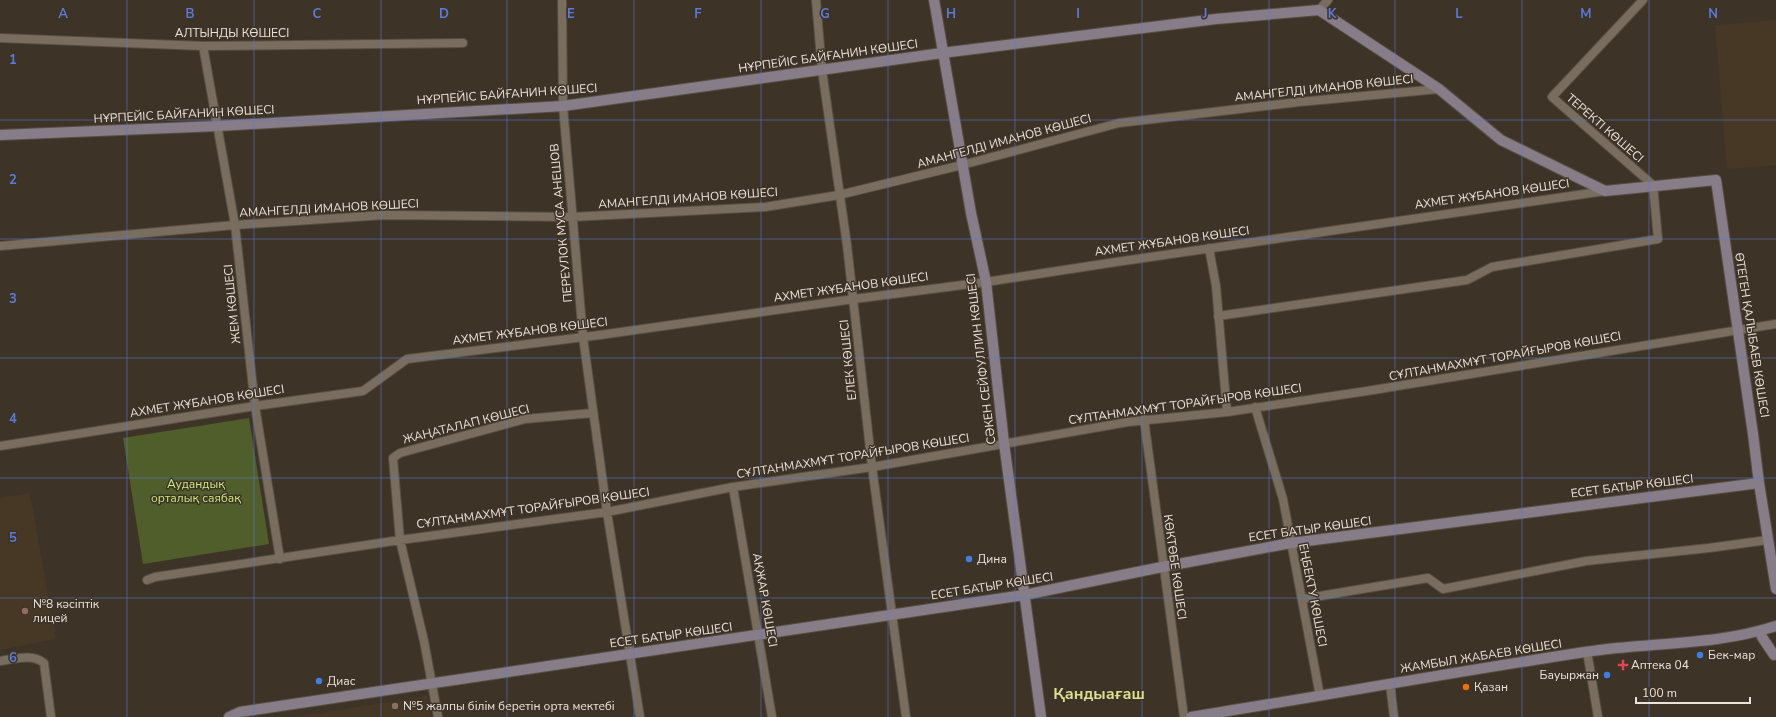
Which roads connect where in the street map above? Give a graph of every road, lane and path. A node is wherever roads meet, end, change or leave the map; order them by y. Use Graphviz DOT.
graph roads {
  1 [pos="562,0"];
  2 [pos="816,0"];
  3 [pos="934,0"];
  4 [pos="1328,0"];
  5 [pos="1643,0"];
  6 [pos="1319,10"];
  7 [pos="0,38"];
  8 [pos="463,43"];
  9 [pos="203,46"];
  10 [pos="942,53"];
  11 [pos="822,70"];
  12 [pos="1439,89"];
  13 [pos="563,106"];
  14 [pos="218,126"];
  15 [pos="0,135"];
  16 [pos="962,165"];
  17 [pos="1716,180"];
  18 [pos="1653,185"];
  19 [pos="1605,191"];
  20 [pos="839,195"];
  21 [pos="572,217"];
  22 [pos="235,225"];
  23 [pos="0,246"];
  24 [pos="1209,248"];
  25 [pos="986,282"];
  26 [pos="854,299"];
  27 [pos="1218,316"];
  28 [pos="1776,324"];
  29 [pos="1737,329"];
  30 [pos="583,337"];
  31 [pos="255,406"];
  32 [pos="1255,407"];
  33 [pos="1227,412"];
  34 [pos="593,413"];
  35 [pos="1144,419"];
  36 [pos="1004,443"];
  37 [pos="0,446"];
  38 [pos="872,466"];
  39 [pos="1759,483"];
  40 [pos="733,487"];
  41 [pos="607,512"];
  42 [pos="400,540"];
  43 [pos="1768,540"];
  44 [pos="1291,543"];
  45 [pos="280,559"];
  46 [pos="1162,567"];
  47 [pos="147,580"];
  48 [pos="1776,589"];
  49 [pos="1024,595"];
  50 [pos="1302,599"];
  51 [pos="891,615"];
  52 [pos="1776,626"];
  53 [pos="1761,631"];
  54 [pos="758,635"];
  55 [pos="1587,651"];
  56 [pos="1775,653"];
  57 [pos="631,654"];
  58 [pos="0,661"];
  59 [pos="432,684"];
  60 [pos="1390,684"];
  61 [pos="1320,696"];
  62 [pos="1201,716"];
  63 [pos="51,717"];
  64 [pos="229,717"];
  65 [pos="438,717"];
  66 [pos="640,717"];
  67 [pos="772,717"];
  68 [pos="906,717"];
  69 [pos="1041,717"];
  70 [pos="1184,717"];
  71 [pos="1191,717"];
  72 [pos="1394,717"];
  73 [pos="1598,717"];
  1 -- 13 [label="street, ПЕРЕУЛОК МУСА АНЕШОВ"];
  2 -- 11 [label="street, ЕЛЕК КӨШЕСІ"];
  3 -- 10 [label="street, СӘКЕН СЕЙФУЛЛИН КӨШЕСІ"];
  4 -- 6 [label="street"];
  5 -- 18 [label="street, ТЕРЕКТІ КӨШЕСІ"];
  6 -- 10 [label="street, НҰРПЕЙІС БАЙҒАНИН КӨШЕСІ"];
  6 -- 12 [label="street"];
  7 -- 9 [label="street, АЛТЫНДЫ КӨШЕСІ"];
  8 -- 9 [label="street, АЛТЫНДЫ КӨШЕСІ"];
  9 -- 14 [label="street, ЖЕМ КӨШЕСІ"];
  10 -- 11 [label="street, НҰРПЕЙІС БАЙҒАНИН КӨШЕСІ"];
  10 -- 16 [label="street, СӘКЕН СЕЙФУЛЛИН КӨШЕСІ"];
  11 -- 13 [label="street, НҰРПЕЙІС БАЙҒАНИН КӨШЕСІ"];
  11 -- 20 [label="street, ЕЛЕК КӨШЕСІ"];
  12 -- 16 [label="street, АМАНГЕЛДІ ИМАНОВ КӨШЕСІ"];
  12 -- 19 [label="street"];
  13 -- 14 [label="street, НҰРПЕЙІС БАЙҒАНИН КӨШЕСІ"];
  13 -- 21 [label="street, ПЕРЕУЛОК МУСА АНЕШОВ"];
  14 -- 15 [label="street, НҰРПЕЙІС БАЙҒАНИН КӨШЕСІ"];
  14 -- 22 [label="street, ЖЕМ КӨШЕСІ"];
  16 -- 20 [label="street, АМАНГЕЛДІ ИМАНОВ КӨШЕСІ"];
  16 -- 25 [label="street, СӘКЕН СЕЙФУЛЛИН КӨШЕСІ"];
  17 -- 18 [label="street, АХМЕТ ЖҰБАНОВ КӨШЕСІ"];
  17 -- 29 [label="street, ӨТЕГЕН ҚАЛЫБАЕВ КӨШЕСІ"];
  18 -- 19 [label="street, АХМЕТ ЖҰБАНОВ КӨШЕСІ"];
  18 -- 27 [label="street"];
  19 -- 24 [label="street, АХМЕТ ЖҰБАНОВ КӨШЕСІ"];
  20 -- 21 [label="street, АМАНГЕЛДІ ИМАНОВ КӨШЕСІ"];
  20 -- 26 [label="street, ЕЛЕК КӨШЕСІ"];
  21 -- 22 [label="street, АМАНГЕЛДІ ИМАНОВ КӨШЕСІ"];
  21 -- 30 [label="street, ПЕРЕУЛОК МУСА АНЕШОВ"];
  22 -- 23 [label="street, АМАНГЕЛДІ ИМАНОВ КӨШЕСІ"];
  22 -- 31 [label="street, ЖЕМ КӨШЕСІ"];
  24 -- 25 [label="street, АХМЕТ ЖҰБАНОВ КӨШЕСІ"];
  24 -- 27 [label="street"];
  25 -- 26 [label="street, АХМЕТ ЖҰБАНОВ КӨШЕСІ"];
  25 -- 36 [label="street, СӘКЕН СЕЙФУЛЛИН КӨШЕСІ"];
  26 -- 30 [label="street, АХМЕТ ЖҰБАНОВ КӨШЕСІ"];
  26 -- 38 [label="street, ЕЛЕК КӨШЕСІ"];
  27 -- 33 [label="street"];
  28 -- 29 [label="street, СҰЛТАНМАХМҰТ ТОРАЙҒЫРОВ КӨШЕСІ"];
  29 -- 32 [label="street, СҰЛТАНМАХМҰТ ТОРАЙҒЫРОВ КӨШЕСІ"];
  29 -- 39 [label="street, ӨТЕГЕН ҚАЛЫБАЕВ КӨШЕСІ"];
  30 -- 31 [label="street, АХМЕТ ЖҰБАНОВ КӨШЕСІ"];
  30 -- 34 [label="street, ПЕРЕУЛОК МУСА АНЕШОВ"];
  31 -- 37 [label="street, АХМЕТ ЖҰБАНОВ КӨШЕСІ"];
  31 -- 45 [label="street, ЖЕМ КӨШЕСІ"];
  32 -- 33 [label="street, СҰЛТАНМАХМҰТ ТОРАЙҒЫРОВ КӨШЕСІ"];
  32 -- 44 [label="street, ЕҢБЕКТУ КӨШЕСІ"];
  33 -- 35 [label="street, СҰЛТАНМАХМҰТ ТОРАЙҒЫРОВ КӨШЕСІ"];
  34 -- 41 [label="street, ПЕРЕУЛОК МУСА АНЕШОВ"];
  34 -- 42 [label="street, ЖАҢАТАЛАП КӨШЕСІ"];
  35 -- 36 [label="street, СҰЛТАНМАХМҰТ ТОРАЙҒЫРОВ КӨШЕСІ"];
  35 -- 46 [label="street, КӨКТӨБЕ КӨШЕСІ"];
  36 -- 38 [label="street, СҰЛТАНМАХМҰТ ТОРАЙҒЫРОВ КӨШЕСІ"];
  36 -- 49 [label="street, СӘКЕН СЕЙФУЛЛИН КӨШЕСІ"];
  38 -- 40 [label="street, СҰЛТАНМАХМҰТ ТОРАЙҒЫРОВ КӨШЕСІ"];
  38 -- 51 [label="street, ЕЛЕК КӨШЕСІ"];
  39 -- 43 [label="street, ӨТЕГЕН ҚАЛЫБАЕВ КӨШЕСІ"];
  39 -- 44 [label="street, ЕСЕТ БАТЫР КӨШЕСІ"];
  40 -- 41 [label="street, СҰЛТАНМАХМҰТ ТОРАЙҒЫРОВ КӨШЕСІ"];
  40 -- 54 [label="street, АҚЖАР КӨШЕСІ"];
  41 -- 42 [label="street, СҰЛТАНМАХМҰТ ТОРАЙҒЫРОВ КӨШЕСІ"];
  41 -- 57 [label="street, ПЕРЕУЛОК МУСА АНЕШОВ"];
  42 -- 45 [label="street, СҰЛТАНМАХМҰТ ТОРАЙҒЫРОВ КӨШЕСІ"];
  42 -- 59 [label="street, ЖАҢАТАЛАП КӨШЕСІ"];
  43 -- 48 [label="street, ӨТЕГЕН ҚАЛЫБАЕВ КӨШЕСІ"];
  43 -- 50 [label="street"];
  44 -- 46 [label="street, ЕСЕТ БАТЫР КӨШЕСІ"];
  44 -- 50 [label="street, ЕҢБЕКТУ КӨШЕСІ"];
  45 -- 47 [label="street, СҰЛТАНМАХМҰТ ТОРАЙҒЫРОВ КӨШЕСІ"];
  46 -- 49 [label="street, ЕСЕТ БАТЫР КӨШЕСІ"];
  46 -- 70 [label="street, КӨКТӨБЕ КӨШЕСІ"];
  49 -- 51 [label="street, ЕСЕТ БАТЫР КӨШЕСІ"];
  49 -- 69 [label="street, СӘКЕН СЕЙФУЛЛИН КӨШЕСІ"];
  50 -- 61 [label="street, ЕҢБЕКТУ КӨШЕСІ"];
  51 -- 54 [label="street, ЕСЕТ БАТЫР КӨШЕСІ"];
  51 -- 68 [label="street, ЕЛЕК КӨШЕСІ"];
  52 -- 53 [label="street, ЖАМБЫЛ ЖАБАЕВ КӨШЕСІ"];
  53 -- 55 [label="street, ЖАМБЫЛ ЖАБАЕВ КӨШЕСІ"];
  53 -- 56 [label="street"];
  54 -- 57 [label="street, ЕСЕТ БАТЫР КӨШЕСІ"];
  54 -- 67 [label="street, АҚЖАР КӨШЕСІ"];
  55 -- 60 [label="street, ЖАМБЫЛ ЖАБАЕВ КӨШЕСІ"];
  55 -- 73 [label="street"];
  57 -- 59 [label="street, ЕСЕТ БАТЫР КӨШЕСІ"];
  57 -- 66 [label="street, ПЕРЕУЛОК МУСА АНЕШОВ"];
  58 -- 63 [label="street"];
  59 -- 64 [label="street, ЕСЕТ БАТЫР КӨШЕСІ"];
  59 -- 65 [label="street, ЖАҢАТАЛАП КӨШЕСІ"];
  60 -- 61 [label="street, ЖАМБЫЛ ЖАБАЕВ КӨШЕСІ"];
  60 -- 72 [label="street"];
  61 -- 62 [label="street, ЖАМБЫЛ ЖАБАЕВ КӨШЕСІ"];
  62 -- 71 [label="street, ЖАМБЫЛ ЖАБАЕВ КӨШЕСІ"];
}
